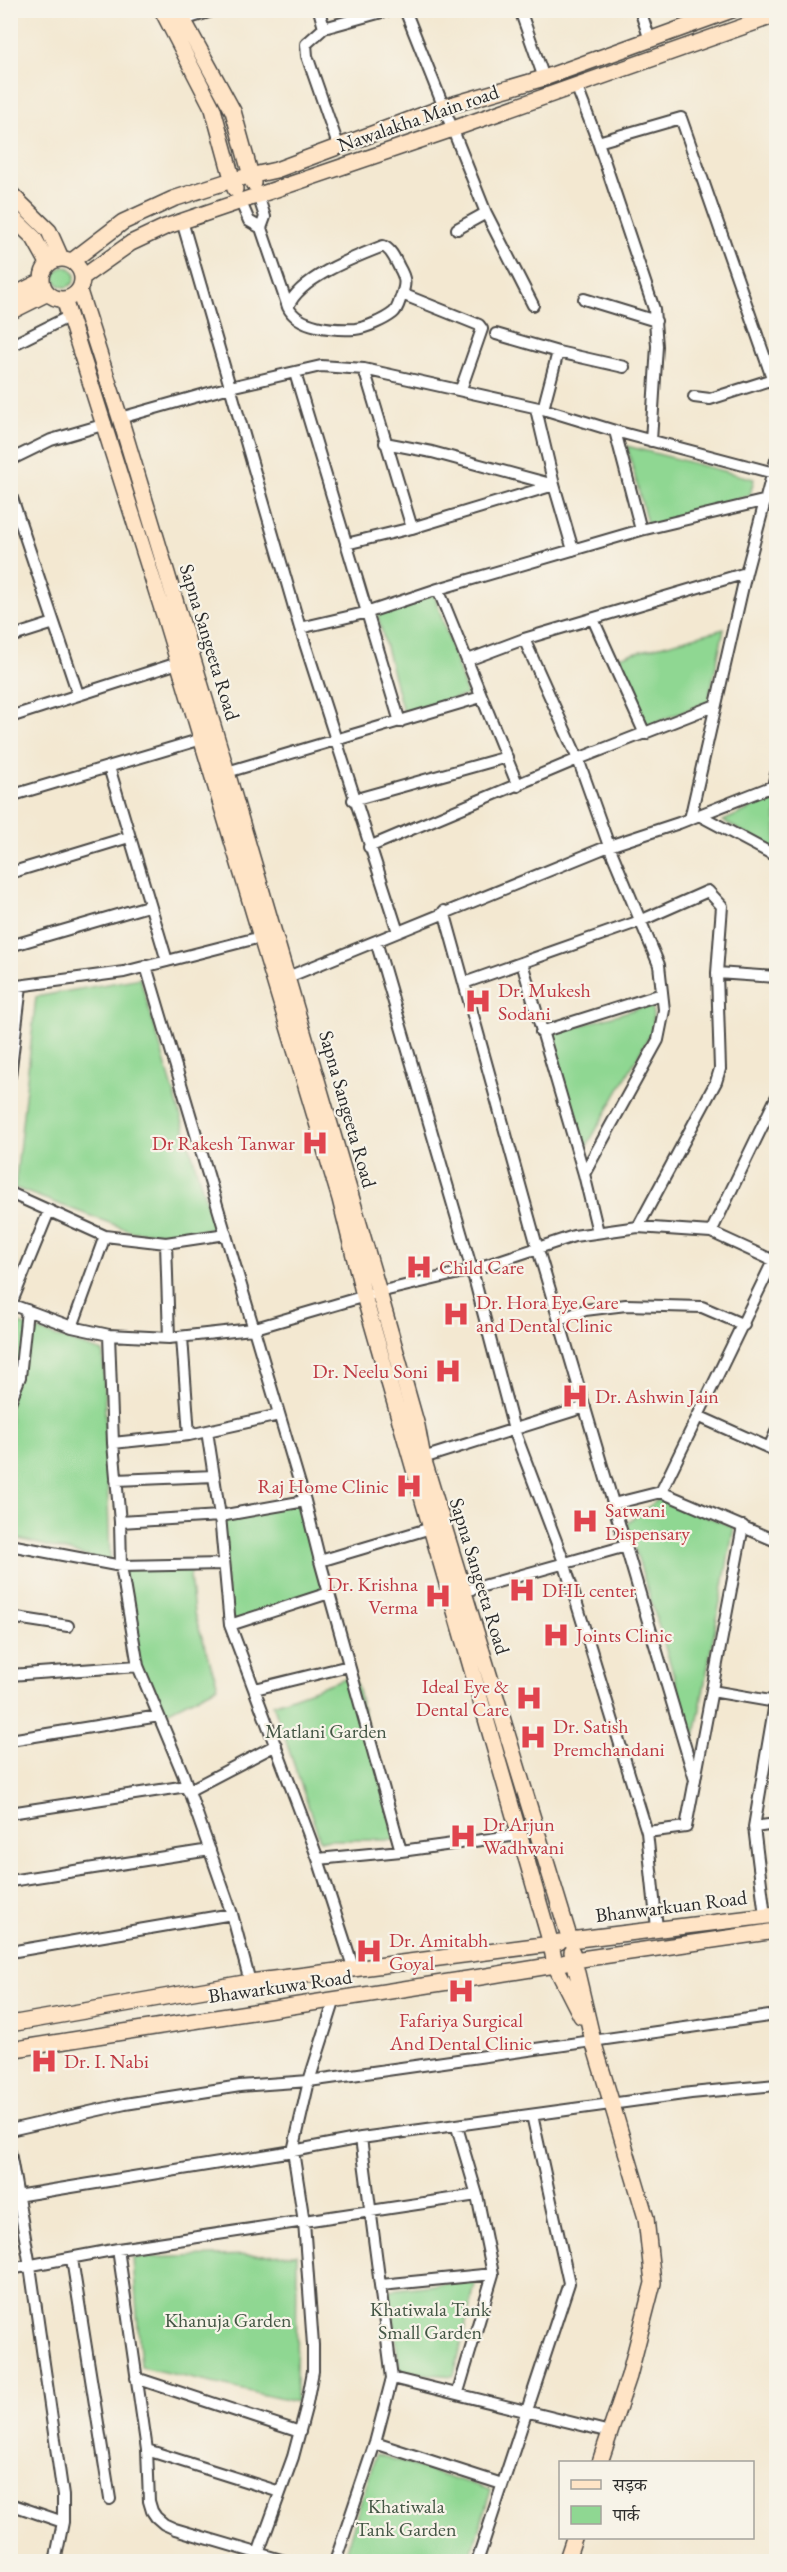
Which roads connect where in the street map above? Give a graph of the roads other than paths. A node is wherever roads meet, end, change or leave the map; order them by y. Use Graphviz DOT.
graph roads {
  1 [pos="162,10"];
  2 [pos="215,10"];
  3 [pos="319,10"];
  4 [pos="389,10"];
  5 [pos="405,10"];
  6 [pos="520,10"];
  7 [pos="640,10"];
  8 [pos="732,10"];
  9 [pos="737,10"];
  10 [pos="180,15"];
  11 [pos="777,15"];
  12 [pos="742,27"];
  13 [pos="324,28"];
  14 [pos="650,40"];
  15 [pos="544,78"];
  16 [pos="576,85"];
  17 [pos="444,108"];
  18 [pos="453,129"];
  19 [pos="598,142"];
  20 [pos="339,148"];
  21 [pos="250,175"];
  22 [pos="232,180"];
  23 [pos="10,193"];
  24 [pos="258,195"];
  25 [pos="240,200"];
  26 [pos="486,213"];
  27 [pos="10,215"];
  28 [pos="182,221"];
  29 [pos="261,228"];
  30 [pos="457,229"];
  31 [pos="60,261"];
  32 [pos="81,284"];
  33 [pos="45,287"];
  34 [pos="402,294"];
  35 [pos="10,297"];
  36 [pos="64,299"];
  37 [pos="584,299"];
  38 [pos="533,305"];
  39 [pos="288,307"];
  40 [pos="10,312"];
  41 [pos="70,316"];
  42 [pos="656,321"];
  43 [pos="496,334"];
  44 [pos="10,346"];
  45 [pos="558,352"];
  46 [pos="624,367"];
  47 [pos="364,369"];
  48 [pos="296,373"];
  49 [pos="774,377"];
  50 [pos="230,387"];
  51 [pos="461,389"];
  52 [pos="694,397"];
  53 [pos="539,409"];
  54 [pos="113,421"];
  55 [pos="615,431"];
  56 [pos="651,441"];
  57 [pos="385,443"];
  58 [pos="10,460"];
  59 [pos="775,467"];
  60 [pos="554,485"];
  61 [pos="10,492"];
  62 [pos="767,500"];
  63 [pos="412,528"];
  64 [pos="641,530"];
  65 [pos="346,544"];
  66 [pos="573,550"];
  67 [pos="746,573"];
  68 [pos="438,589"];
  69 [pos="369,612"];
  70 [pos="593,619"];
  71 [pos="54,623"];
  72 [pos="300,628"];
  73 [pos="10,637"];
  74 [pos="524,639"];
  75 [pos="468,660"];
  76 [pos="178,663"];
  77 [pos="78,694"];
  78 [pos="481,697"];
  79 [pos="716,705"];
  80 [pos="10,717"];
  81 [pos="400,722"];
  82 [pos="645,734"];
  83 [pos="202,738"];
  84 [pos="336,741"];
  85 [pos="507,757"];
  86 [pos="578,759"];
  87 [pos="109,767"];
  88 [pos="227,772"];
  89 [pos="777,774"];
  90 [pos="518,786"];
  91 [pos="775,786"];
  92 [pos="10,796"];
  93 [pos="353,800"];
  94 [pos="694,817"];
  95 [pos="129,837"];
  96 [pos="609,846"];
  97 [pos="369,847"];
  98 [pos="777,856"];
  99 [pos="10,873"];
  100 [pos="148,906"];
  101 [pos="444,911"];
  102 [pos="640,921"];
  103 [pos="398,932"];
  104 [pos="261,937"];
  105 [pos="376,941"];
  106 [pos="10,946"];
  107 [pos="167,961"];
  108 [pos="522,963"];
  109 [pos="146,966"];
  110 [pos="717,973"];
  111 [pos="777,977"];
  112 [pos="281,980"];
  113 [pos="464,982"];
  114 [pos="16,986"];
  115 [pos="662,994"];
  116 [pos="541,1032"];
  117 [pos="11,1063"];
  118 [pos="10,1076"];
  119 [pos="777,1098"];
  120 [pos="584,1174"];
  121 [pos="10,1193"];
  122 [pos="49,1211"];
  123 [pos="638,1227"];
  124 [pos="711,1232"];
  125 [pos="598,1233"];
  126 [pos="226,1234"];
  127 [pos="105,1236"];
  128 [pos="165,1244"];
  129 [pos="537,1246"];
  130 [pos="775,1258"];
  131 [pos="472,1270"];
  132 [pos="372,1294"];
  133 [pos="11,1304"];
  134 [pos="27,1310"];
  135 [pos="559,1320"];
  136 [pos="744,1324"];
  137 [pos="72,1328"];
  138 [pos="252,1329"];
  139 [pos="109,1335"];
  140 [pos="182,1336"];
  141 [pos="169,1338"];
  142 [pos="10,1402"];
  143 [pos="585,1407"];
  144 [pos="279,1415"];
  145 [pos="698,1416"];
  146 [pos="514,1430"];
  147 [pos="207,1431"];
  148 [pos="777,1432"];
  149 [pos="189,1435"];
  150 [pos="113,1443"];
  151 [pos="773,1449"];
  152 [pos="423,1458"];
  153 [pos="214,1476"];
  154 [pos="116,1480"];
  155 [pos="661,1492"];
  156 [pos="305,1501"];
  157 [pos="613,1504"];
  158 [pos="220,1516"];
  159 [pos="120,1522"];
  160 [pos="742,1526"];
  161 [pos="431,1528"];
  162 [pos="777,1541"];
  163 [pos="10,1545"];
  164 [pos="626,1546"];
  165 [pos="320,1561"];
  166 [pos="564,1562"];
  167 [pos="222,1564"];
  168 [pos="120,1566"];
  169 [pos="328,1593"];
  170 [pos="456,1593"];
  171 [pos="10,1617"];
  172 [pos="68,1626"];
  173 [pos="230,1626"];
  174 [pos="138,1666"];
  175 [pos="349,1666"];
  176 [pos="10,1675"];
  177 [pos="255,1689"];
  178 [pos="712,1691"];
  179 [pos="776,1700"];
  180 [pos="159,1716"];
  181 [pos="10,1740"];
  182 [pos="276,1744"];
  183 [pos="771,1765"];
  184 [pos="695,1780"];
  185 [pos="188,1788"];
  186 [pos="10,1812"];
  187 [pos="777,1824"];
  188 [pos="754,1827"];
  189 [pos="647,1832"];
  190 [pos="519,1835"];
  191 [pos="210,1850"];
  192 [pos="401,1851"];
  193 [pos="318,1859"];
  194 [pos="10,1881"];
  195 [pos="232,1914"];
  196 [pos="771,1916"];
  197 [pos="657,1928"];
  198 [pos="777,1931"];
  199 [pos="570,1940"];
  200 [pos="551,1944"];
  201 [pos="10,1952"];
  202 [pos="574,1960"];
  203 [pos="555,1965"];
  204 [pos="354,1970"];
  205 [pos="250,1982"];
  206 [pos="335,2000"];
  207 [pos="777,2015"];
  208 [pos="10,2024"];
  209 [pos="593,2041"];
  210 [pos="10,2050"];
  211 [pos="309,2082"];
  212 [pos="777,2085"];
  213 [pos="613,2104"];
  214 [pos="532,2115"];
  215 [pos="457,2127"];
  216 [pos="10,2130"];
  217 [pos="360,2138"];
  218 [pos="293,2151"];
  219 [pos="10,2152"];
  220 [pos="477,2195"];
  221 [pos="13,2196"];
  222 [pos="372,2211"];
  223 [pos="304,2222"];
  224 [pos="118,2248"];
  225 [pos="72,2259"];
  226 [pos="30,2266"];
  227 [pos="10,2269"];
  228 [pos="493,2274"];
  229 [pos="381,2285"];
  230 [pos="136,2378"];
  231 [pos="392,2378"];
  232 [pos="458,2392"];
  233 [pos="527,2411"];
  234 [pos="300,2432"];
  235 [pos="610,2433"];
  236 [pos="375,2443"];
  237 [pos="147,2451"];
  238 [pos="601,2461"];
  239 [pos="502,2484"];
  240 [pos="280,2492"];
  241 [pos="110,2499"];
  242 [pos="10,2504"];
  243 [pos="63,2522"];
  244 [pos="574,2539"];
  245 [pos="256,2556"];
  246 [pos="55,2562"];
  247 [pos="288,2562"];
  248 [pos="335,2562"];
  249 [pos="477,2562"];
  250 [pos="566,2562"];
  1 -- 22 [label="main road"];
  2 -- 10 [label="street"];
  3 -- 13 [label="street"];
  4 -- 13 [label="street"];
  5 -- 17 [label="street"];
  6 -- 15 [label="street"];
  7 -- 14 [label="street"];
  8 -- 14 [label="main road, Nawalakha Main road"];
  9 -- 12 [label="street"];
  10 -- 21 [label="main road"];
  11 -- 12 [label="main road, Nawalakha Main road"];
  12 -- 16 [label="main road, Nawalakha Main road"];
  13 -- 20 [label="street"];
  14 -- 15 [label="main road, Nawalakha Main road"];
  15 -- 17 [label="main road, Nawalakha Main road"];
  16 -- 18 [label="main road, Nawalakha Main road"];
  16 -- 19 [label="street"];
  17 -- 18 [label="street"];
  17 -- 20 [label="main road, Nawalakha Main road"];
  18 -- 24 [label="main road, Nawalakha Main road"];
  18 -- 26 [label="street"];
  19 -- 42 [label="street"];
  19 -- 49 [label="street"];
  20 -- 21 [label="main road, Nawalakha Main road"];
  21 -- 22 [label="main road, Nawalakha Main road"];
  21 -- 24 [label="main road"];
  22 -- 25 [label="main road"];
  22 -- 31 [label="main road, Nawalakha Main road"];
  23 -- 31 [label="main road"];
  24 -- 25 [label="main road, Nawalakha Main road"];
  24 -- 29 [label="street"];
  25 -- 28 [label="main road, Nawalakha Main road"];
  25 -- 29 [label="street"];
  26 -- 30 [label="street"];
  26 -- 38 [label="street"];
  27 -- 31 [label="main road"];
  28 -- 32 [label="main road, Nawalakha Main road"];
  28 -- 50 [label="street"];
  29 -- 39 [label="street"];
  31 -- 32 [label="main road"];
  31 -- 33 [label="main road"];
  32 -- 36 [label="main road"];
  32 -- 54 [label="main road, Sapna Sangeeta Road"];
  33 -- 35 [label="main road"];
  33 -- 36 [label="main road"];
  33 -- 40 [label="main road"];
  34 -- 39 [label="street"];
  34 -- 39 [label="street"];
  34 -- 51 [label="street"];
  36 -- 41 [label="main road, Sapna Sangeeta Road"];
  37 -- 42 [label="street"];
  41 -- 44 [label="street"];
  41 -- 54 [label="main road, Sapna Sangeeta Road"];
  42 -- 56 [label="street"];
  43 -- 45 [label="street"];
  45 -- 46 [label="street"];
  45 -- 53 [label="street"];
  47 -- 48 [label="street"];
  47 -- 51 [label="street"];
  47 -- 57 [label="street"];
  48 -- 50 [label="street"];
  48 -- 65 [label="street"];
  49 -- 52 [label="street"];
  50 -- 54 [label="street"];
  50 -- 72 [label="street"];
  51 -- 53 [label="street"];
  53 -- 55 [label="street"];
  53 -- 60 [label="street"];
  54 -- 58 [label="street"];
  54 -- 76 [label="main road, Sapna Sangeeta Road"];
  54 -- 88 [label="main road, Sapna Sangeeta Road"];
  55 -- 56 [label="street"];
  55 -- 64 [label="street"];
  56 -- 59 [label="street"];
  57 -- 60 [label="street"];
  57 -- 63 [label="street"];
  59 -- 62 [label="street"];
  60 -- 63 [label="street"];
  60 -- 66 [label="street"];
  61 -- 71 [label="street"];
  62 -- 64 [label="street"];
  62 -- 67 [label="street"];
  63 -- 65 [label="street"];
  64 -- 66 [label="street"];
  65 -- 69 [label="street"];
  66 -- 68 [label="street"];
  67 -- 70 [label="street"];
  67 -- 79 [label="street"];
  68 -- 69 [label="street"];
  68 -- 75 [label="street"];
  69 -- 72 [label="street"];
  69 -- 81 [label="street"];
  70 -- 74 [label="street"];
  70 -- 82 [label="street"];
  71 -- 73 [label="street"];
  71 -- 77 [label="street"];
  72 -- 84 [label="street"];
  74 -- 75 [label="street"];
  74 -- 86 [label="street"];
  75 -- 78 [label="street"];
  76 -- 77 [label="street"];
  76 -- 83 [label="main road, Sapna Sangeeta Road"];
  77 -- 80 [label="street"];
  78 -- 81 [label="street"];
  78 -- 85 [label="street"];
  79 -- 82 [label="street"];
  79 -- 94 [label="street"];
  81 -- 84 [label="street"];
  82 -- 86 [label="street"];
  83 -- 87 [label="street"];
  83 -- 104 [label="main road, Sapna Sangeeta Road"];
  84 -- 88 [label="street"];
  84 -- 93 [label="street"];
  85 -- 90 [label="street"];
  85 -- 93 [label="street"];
  86 -- 90 [label="street"];
  86 -- 96 [label="street"];
  87 -- 92 [label="street"];
  87 -- 95 [label="street"];
  88 -- 112 [label="main road, Sapna Sangeeta Road"];
  89 -- 91 [label="street"];
  90 -- 97 [label="street"];
  91 -- 94 [label="street"];
  93 -- 97 [label="street"];
  94 -- 96 [label="street"];
  94 -- 98 [label="street"];
  95 -- 99 [label="street"];
  95 -- 100 [label="street"];
  96 -- 101 [label="street"];
  96 -- 102 [label="street"];
  97 -- 103 [label="street"];
  100 -- 106 [label="street"];
  100 -- 107 [label="street"];
  101 -- 103 [label="street"];
  101 -- 113 [label="street"];
  102 -- 108 [label="street"];
  102 -- 110 [label="street"];
  102 -- 115 [label="street"];
  103 -- 105 [label="street"];
  104 -- 107 [label="street"];
  104 -- 112 [label="main road, Sapna Sangeeta Road"];
  105 -- 112 [label="street"];
  105 -- 131 [label="street"];
  107 -- 109 [label="street"];
  108 -- 113 [label="street"];
  108 -- 116 [label="street"];
  109 -- 114 [label="street"];
  109 -- 126 [label="street"];
  110 -- 111 [label="street"];
  110 -- 123 [label="street"];
  112 -- 132 [label="main road, Sapna Sangeeta Road"];
  113 -- 129 [label="street"];
  114 -- 117 [label="street"];
  115 -- 116 [label="street"];
  115 -- 120 [label="street"];
  116 -- 120 [label="street"];
  117 -- 118 [label="street"];
  119 -- 124 [label="street"];
  120 -- 125 [label="street"];
  121 -- 122 [label="street"];
  122 -- 127 [label="street"];
  122 -- 133 [label="street"];
  123 -- 124 [label="street"];
  123 -- 125 [label="street"];
  124 -- 130 [label="street"];
  125 -- 129 [label="street"];
  126 -- 128 [label="street"];
  126 -- 138 [label="street"];
  127 -- 128 [label="street"];
  127 -- 137 [label="street"];
  128 -- 141 [label="street"];
  129 -- 131 [label="street"];
  129 -- 135 [label="street"];
  130 -- 136 [label="street"];
  131 -- 132 [label="street"];
  131 -- 146 [label="street"];
  132 -- 138 [label="street"];
  132 -- 152 [label="main road, Sapna Sangeeta Road"];
  132 -- 161 [label="main road, Sapna Sangeeta Road"];
  133 -- 134 [label="street"];
  134 -- 137 [label="street"];
  134 -- 142 [label="street"];
  135 -- 136 [label="street"];
  135 -- 143 [label="street"];
  136 -- 145 [label="street"];
  137 -- 139 [label="street"];
  138 -- 140 [label="street"];
  138 -- 144 [label="street"];
  139 -- 141 [label="street"];
  139 -- 150 [label="street"];
  140 -- 141 [label="street"];
  140 -- 149 [label="street"];
  143 -- 146 [label="street"];
  143 -- 157 [label="street"];
  144 -- 147 [label="street"];
  144 -- 156 [label="street"];
  145 -- 151 [label="street"];
  145 -- 155 [label="street"];
  146 -- 152 [label="street"];
  146 -- 166 [label="street"];
  147 -- 149 [label="street"];
  147 -- 153 [label="street"];
  148 -- 151 [label="street"];
  149 -- 150 [label="street"];
  150 -- 154 [label="street"];
  152 -- 170 [label="main road, Sapna Sangeeta Road"];
  153 -- 154 [label="street"];
  153 -- 158 [label="street"];
  154 -- 159 [label="street"];
  155 -- 157 [label="street"];
  155 -- 160 [label="street"];
  156 -- 158 [label="street"];
  156 -- 165 [label="street"];
  157 -- 164 [label="street"];
  158 -- 159 [label="street"];
  158 -- 167 [label="street"];
  159 -- 168 [label="street"];
  160 -- 162 [label="street"];
  160 -- 178 [label="street"];
  161 -- 165 [label="street"];
  161 -- 170 [label="main road, Sapna Sangeeta Road"];
  163 -- 168 [label="street"];
  164 -- 166 [label="street"];
  164 -- 184 [label="street"];
  165 -- 169 [label="street"];
  166 -- 170 [label="street"];
  166 -- 189 [label="street"];
  167 -- 168 [label="street"];
  167 -- 173 [label="street"];
  168 -- 174 [label="street"];
  169 -- 173 [label="street"];
  169 -- 175 [label="street"];
  170 -- 190 [label="main road, Sapna Sangeeta Road"];
  170 -- 199 [label="main road, Sapna Sangeeta Road"];
  171 -- 172 [label="street"];
  173 -- 177 [label="street"];
  174 -- 176 [label="street"];
  174 -- 180 [label="street"];
  175 -- 177 [label="street"];
  175 -- 192 [label="street"];
  177 -- 182 [label="street"];
  178 -- 179 [label="street"];
  178 -- 184 [label="street"];
  179 -- 183 [label="street"];
  180 -- 181 [label="street"];
  180 -- 185 [label="street"];
  182 -- 185 [label="street"];
  182 -- 193 [label="street"];
  183 -- 188 [label="street"];
  184 -- 189 [label="street"];
  185 -- 186 [label="street"];
  185 -- 191 [label="street"];
  187 -- 188 [label="street"];
  188 -- 196 [label="street"];
  189 -- 197 [label="street"];
  190 -- 192 [label="street"];
  190 -- 200 [label="main road, Sapna Sangeeta Road"];
  191 -- 194 [label="street"];
  191 -- 195 [label="street"];
  192 -- 193 [label="street"];
  193 -- 204 [label="street"];
  195 -- 201 [label="street"];
  195 -- 205 [label="street"];
  196 -- 197 [label="main road, Bhanwarkuan Road"];
  197 -- 199 [label="main road, Bhanwarkuan Road"];
  198 -- 202 [label="main road, Bhanwarkuan Road"];
  199 -- 200 [label="main road, Bhanwarkuan Road"];
  199 -- 202 [label="main road, Sapna Sangeeta Road"];
  200 -- 203 [label="main road, Sapna Sangeeta Road"];
  200 -- 204 [label="main road, Bhawarkuwa Road"];
  202 -- 203 [label="main road, Bhanwarkuan Road"];
  202 -- 209 [label="main road, Sapna Sangeeta Road"];
  203 -- 206 [label="main road, Bhawarkuwa Road"];
  203 -- 209 [label="main road, Sapna Sangeeta Road"];
  204 -- 205 [label="main road, Bhawarkuwa Road"];
  205 -- 208 [label="main road, Bhawarkuwa Road"];
  206 -- 210 [label="main road, Bhawarkuwa Road"];
  206 -- 211 [label="street"];
  207 -- 209 [label="street"];
  209 -- 211 [label="street"];
  209 -- 213 [label="main road"];
  211 -- 216 [label="street"];
  211 -- 218 [label="street"];
  212 -- 213 [label="street"];
  213 -- 214 [label="street"];
  213 -- 235 [label="main road"];
  214 -- 215 [label="street"];
  214 -- 233 [label="street"];
  215 -- 217 [label="street"];
  215 -- 220 [label="street"];
  217 -- 218 [label="street"];
  217 -- 222 [label="street"];
  218 -- 221 [label="street"];
  218 -- 223 [label="street"];
  219 -- 221 [label="street"];
  220 -- 222 [label="street"];
  220 -- 228 [label="street"];
  221 -- 226 [label="street"];
  222 -- 223 [label="street"];
  222 -- 229 [label="street"];
  223 -- 224 [label="street"];
  223 -- 234 [label="street"];
  224 -- 225 [label="street"];
  224 -- 230 [label="street"];
  225 -- 226 [label="street"];
  225 -- 241 [label="street"];
  226 -- 227 [label="street"];
  226 -- 243 [label="street"];
  228 -- 229 [label="street"];
  228 -- 232 [label="street"];
  229 -- 231 [label="street"];
  230 -- 234 [label="street"];
  230 -- 237 [label="street"];
  231 -- 232 [label="street"];
  231 -- 236 [label="street"];
  232 -- 233 [label="street"];
  233 -- 235 [label="street"];
  233 -- 239 [label="street"];
  234 -- 240 [label="street"];
  235 -- 238 [label="main road"];
  236 -- 239 [label="street"];
  236 -- 248 [label="street"];
  237 -- 240 [label="street"];
  237 -- 245 [label="street"];
  239 -- 249 [label="street"];
  240 -- 245 [label="street"];
  242 -- 243 [label="street"];
  243 -- 246 [label="street"];
  244 -- 250 [label="main road"];
  245 -- 247 [label="street"];
}
